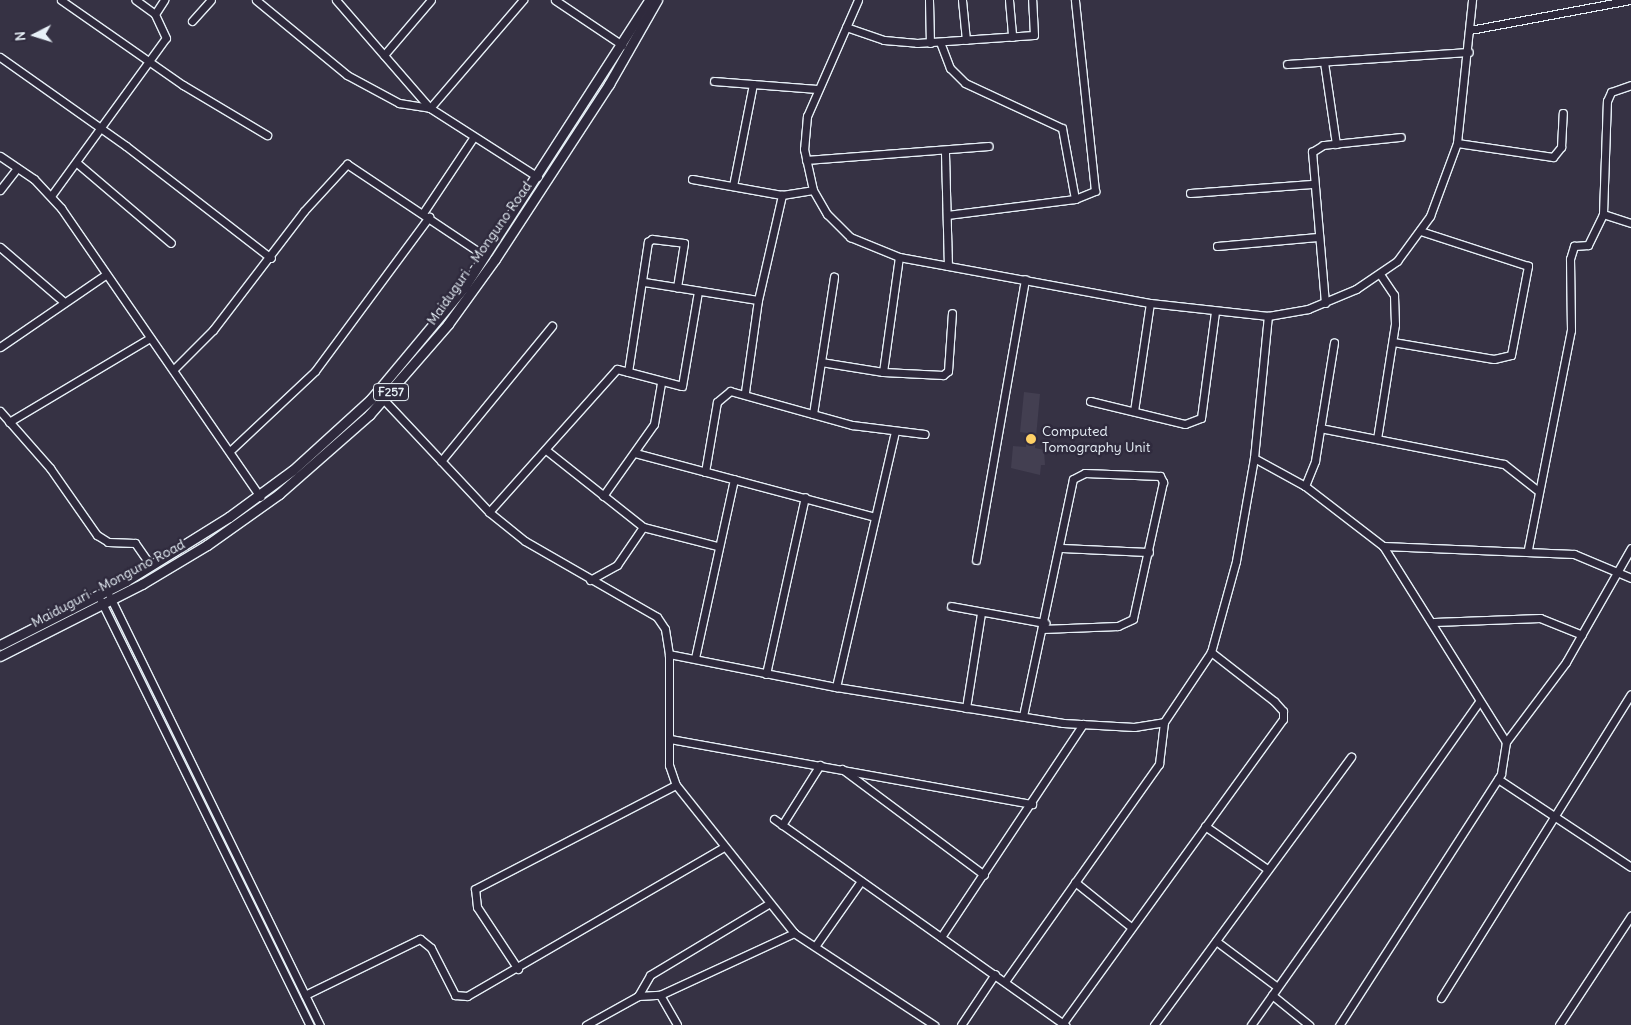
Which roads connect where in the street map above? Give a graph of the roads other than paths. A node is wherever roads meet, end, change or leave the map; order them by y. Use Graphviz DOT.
graph roads {
  1 [pos="61,0"];
  2 [pos="136,0"];
  3 [pos="163,0"];
  4 [pos="211,0"];
  5 [pos="256,0"];
  6 [pos="336,0"];
  7 [pos="431,0"];
  8 [pos="523,0"];
  9 [pos="556,0"];
  10 [pos="648,0"];
  11 [pos="657,0"];
  12 [pos="858,0"];
  13 [pos="929,0"];
  14 [pos="962,0"];
  15 [pos="1009,0"];
  16 [pos="1032,0"];
  17 [pos="1075,0"];
  18 [pos="1472,0"];
  19 [pos="1631,0"];
  20 [pos="155,14"];
  21 [pos="192,21"];
  22 [pos="846,27"];
  23 [pos="1470,30"];
  24 [pos="1012,37"];
  25 [pos="966,40"];
  26 [pos="940,42"];
  27 [pos="930,43"];
  28 [pos="622,45"];
  29 [pos="1469,52"];
  30 [pos="384,56"];
  31 [pos="0,57"];
  32 [pos="1324,62"];
  33 [pos="151,64"];
  34 [pos="1287,64"];
  35 [pos="714,81"];
  36 [pos="753,84"];
  37 [pos="1631,85"];
  38 [pos="817,89"];
  39 [pos="430,108"];
  40 [pos="1563,113"];
  41 [pos="103,130"];
  42 [pos="267,135"];
  43 [pos="1402,137"];
  44 [pos="473,138"];
  45 [pos="1457,143"];
  46 [pos="1336,144"];
  47 [pos="988,146"];
  48 [pos="944,153"];
  49 [pos="0,156"];
  50 [pos="806,160"];
  51 [pos="77,163"];
  52 [pos="18,168"];
  53 [pos="538,177"];
  54 [pos="692,179"];
  55 [pos="1312,184"];
  56 [pos="732,186"];
  57 [pos="0,190"];
  58 [pos="813,190"];
  59 [pos="1190,194"];
  60 [pos="782,195"];
  61 [pos="51,196"];
  62 [pos="1075,198"];
  63 [pos="1603,214"];
  64 [pos="426,215"];
  65 [pos="947,216"];
  66 [pos="1631,223"];
  67 [pos="1420,231"];
  68 [pos="1318,237"];
  69 [pos="171,242"];
  70 [pos="1217,246"];
  71 [pos="0,247"];
  72 [pos="485,256"];
  73 [pos="899,257"];
  74 [pos="271,258"];
  75 [pos="948,266"];
  76 [pos="1380,274"];
  77 [pos="106,275"];
  78 [pos="834,278"];
  79 [pos="1025,279"];
  80 [pos="644,282"];
  81 [pos="677,287"];
  82 [pos="698,291"];
  83 [pos="758,300"];
  84 [pos="64,302"];
  85 [pos="1150,303"];
  86 [pos="1325,303"];
  87 [pos="1216,311"];
  88 [pos="952,313"];
  89 [pos="1268,316"];
  90 [pos="552,326"];
  91 [pos="150,338"];
  92 [pos="1393,342"];
  93 [pos="1334,343"];
  94 [pos="0,347"];
  95 [pos="821,362"];
  96 [pos="175,368"];
  97 [pos="628,372"];
  98 [pos="883,372"];
  99 [pos="661,383"];
  100 [pos="745,392"];
  101 [pos="384,400"];
  102 [pos="1090,401"];
  103 [pos="0,410"];
  104 [pos="1134,411"];
  105 [pos="813,414"];
  106 [pos="9,422"];
  107 [pos="1320,428"];
  108 [pos="895,432"];
  109 [pos="924,434"];
  110 [pos="1377,439"];
  111 [pos="231,450"];
  112 [pos="546,450"];
  113 [pos="635,454"];
  114 [pos="1254,458"];
  115 [pos="441,461"];
  116 [pos="705,472"];
  117 [pos="734,479"];
  118 [pos="1305,486"];
  119 [pos="1537,490"];
  120 [pos="603,496"];
  121 [pos="260,497"];
  122 [pos="805,497"];
  123 [pos="489,512"];
  124 [pos="875,517"];
  125 [pos="643,527"];
  126 [pos="717,546"];
  127 [pos="1383,546"];
  128 [pos="1060,548"];
  129 [pos="1631,548"];
  130 [pos="1528,550"];
  131 [pos="1148,552"];
  132 [pos="976,560"];
  133 [pos="151,566"];
  134 [pos="1626,573"];
  135 [pos="590,580"];
  136 [pos="105,595"];
  137 [pos="102,604"];
  138 [pos="951,606"];
  139 [pos="981,613"];
  140 [pos="1434,622"];
  141 [pos="1043,626"];
  142 [pos="1582,635"];
  143 [pos="0,645"];
  144 [pos="1211,652"];
  145 [pos="669,654"];
  146 [pos="0,656"];
  147 [pos="695,658"];
  148 [pos="766,674"];
  149 [pos="836,687"];
  150 [pos="1631,694"];
  151 [pos="1479,702"];
  152 [pos="966,708"];
  153 [pos="1023,716"];
  154 [pos="1164,722"];
  155 [pos="1083,724"];
  156 [pos="670,739"];
  157 [pos="1506,742"];
  158 [pos="1351,757"];
  159 [pos="820,765"];
  160 [pos="840,768"];
  161 [pos="1498,779"];
  162 [pos="676,784"];
  163 [pos="1032,804"];
  164 [pos="1556,815"];
  165 [pos="774,819"];
  166 [pos="782,825"];
  167 [pos="1205,826"];
  168 [pos="722,848"];
  169 [pos="1631,867"];
  170 [pos="1267,869"];
  171 [pos="984,875"];
  172 [pos="861,881"];
  173 [pos="1075,882"];
  174 [pos="768,904"];
  175 [pos="1631,916"];
  176 [pos="1131,927"];
  177 [pos="794,934"];
  178 [pos="941,937"];
  179 [pos="1216,941"];
  180 [pos="816,945"];
  181 [pos="518,969"];
  182 [pos="995,974"];
  183 [pos="1006,980"];
  184 [pos="1276,986"];
  185 [pos="305,995"];
  186 [pos="660,995"];
  187 [pos="1272,995"];
  188 [pos="638,996"];
  189 [pos="1441,998"];
  190 [pos="1064,1024"];
  191 [pos="310,1025"];
  192 [pos="320,1025"];
  193 [pos="586,1025"];
  194 [pos="677,1025"];
  195 [pos="934,1025"];
  196 [pos="961,1025"];
  197 [pos="1154,1025"];
  198 [pos="1251,1025"];
  199 [pos="1309,1025"];
  200 [pos="1340,1025"];
  201 [pos="1559,1025"];
  1 -- 33 [label="street"];
  2 -- 20 [label="street"];
  3 -- 20 [label="street"];
  4 -- 21 [label="street"];
  5 -- 39 [label="street"];
  6 -- 30 [label="street"];
  7 -- 30 [label="street"];
  8 -- 39 [label="street"];
  9 -- 28 [label="street"];
  10 -- 28 [label="main road, Maiduguri - Monguno Road / F257"];
  11 -- 101 [label="main road, Maiduguri - Monguno Road / F257"];
  12 -- 22 [label="street"];
  13 -- 27 [label="street"];
  14 -- 25 [label="street"];
  15 -- 24 [label="street"];
  16 -- 24 [label="street"];
  17 -- 62 [label="street"];
  18 -- 23 [label="street"];
  19 -- 23 [label="street"];
  20 -- 33 [label="street"];
  22 -- 27 [label="street"];
  22 -- 38 [label="street"];
  23 -- 29 [label="street"];
  24 -- 25 [label="street"];
  25 -- 26 [label="street"];
  26 -- 27 [label="street"];
  26 -- 62 [label="street"];
  28 -- 53 [label="main road, Maiduguri - Monguno Road / F257"];
  29 -- 32 [label="street"];
  29 -- 45 [label="street"];
  30 -- 39 [label="street"];
  31 -- 41 [label="street"];
  32 -- 34 [label="street"];
  32 -- 46 [label="street"];
  33 -- 41 [label="street"];
  33 -- 42 [label="street"];
  35 -- 36 [label="street"];
  36 -- 38 [label="street"];
  36 -- 56 [label="street"];
  37 -- 63 [label="street"];
  38 -- 50 [label="street"];
  39 -- 44 [label="street"];
  40 -- 45 [label="street"];
  41 -- 51 [label="street"];
  41 -- 74 [label="street"];
  43 -- 46 [label="street"];
  44 -- 53 [label="street"];
  44 -- 64 [label="street"];
  45 -- 67 [label="street"];
  46 -- 55 [label="street"];
  47 -- 48 [label="street"];
  48 -- 50 [label="street"];
  48 -- 65 [label="street"];
  49 -- 52 [label="street"];
  50 -- 58 [label="street"];
  51 -- 61 [label="street"];
  51 -- 69 [label="street"];
  52 -- 57 [label="street"];
  52 -- 61 [label="street"];
  53 -- 72 [label="main road, Maiduguri - Monguno Road / F257"];
  54 -- 56 [label="street"];
  55 -- 59 [label="street"];
  55 -- 68 [label="street"];
  56 -- 60 [label="street"];
  58 -- 60 [label="street"];
  58 -- 73 [label="street"];
  60 -- 83 [label="street"];
  61 -- 77 [label="street"];
  62 -- 65 [label="street"];
  63 -- 66 [label="street"];
  63 -- 119 [label="street"];
  64 -- 72 [label="street"];
  64 -- 74 [label="street"];
  64 -- 111 [label="street"];
  65 -- 75 [label="street"];
  67 -- 76 [label="street"];
  67 -- 92 [label="street"];
  68 -- 70 [label="street"];
  68 -- 86 [label="street"];
  71 -- 84 [label="street"];
  72 -- 121 [label="main road, Maiduguri - Monguno Road / F257"];
  73 -- 75 [label="street"];
  73 -- 98 [label="street"];
  74 -- 96 [label="street"];
  75 -- 79 [label="street"];
  76 -- 86 [label="street"];
  76 -- 92 [label="street"];
  77 -- 84 [label="street"];
  77 -- 91 [label="street"];
  78 -- 95 [label="street"];
  79 -- 85 [label="street"];
  79 -- 132 [label="street"];
  80 -- 81 [label="street"];
  80 -- 81 [label="street"];
  80 -- 97 [label="street"];
  81 -- 82 [label="street"];
  82 -- 83 [label="street"];
  82 -- 99 [label="street"];
  83 -- 100 [label="street"];
  84 -- 94 [label="street"];
  85 -- 87 [label="street"];
  85 -- 104 [label="street"];
  86 -- 89 [label="street"];
  87 -- 89 [label="street"];
  87 -- 104 [label="street"];
  88 -- 98 [label="street"];
  89 -- 114 [label="street"];
  90 -- 115 [label="street"];
  91 -- 96 [label="street"];
  91 -- 106 [label="street"];
  92 -- 110 [label="street"];
  93 -- 107 [label="street"];
  95 -- 98 [label="street"];
  95 -- 105 [label="street"];
  96 -- 111 [label="street"];
  97 -- 99 [label="street"];
  97 -- 112 [label="street"];
  99 -- 113 [label="street"];
  100 -- 105 [label="street"];
  100 -- 116 [label="street"];
  101 -- 115 [label="street"];
  101 -- 136 [label="main road, Maiduguri - Monguno Road / F257"];
  102 -- 104 [label="street"];
  103 -- 106 [label="street"];
  105 -- 108 [label="street"];
  106 -- 133 [label="street"];
  107 -- 110 [label="street"];
  107 -- 118 [label="street"];
  108 -- 109 [label="street"];
  108 -- 124 [label="street"];
  110 -- 119 [label="street"];
  111 -- 121 [label="street"];
  112 -- 120 [label="street"];
  112 -- 123 [label="street"];
  113 -- 116 [label="street"];
  113 -- 120 [label="street"];
  114 -- 118 [label="street"];
  114 -- 144 [label="street"];
  115 -- 123 [label="street"];
  116 -- 117 [label="street"];
  117 -- 122 [label="street"];
  117 -- 126 [label="street"];
  118 -- 127 [label="street"];
  119 -- 130 [label="street"];
  120 -- 125 [label="street"];
  121 -- 133 [label="main road, Maiduguri - Monguno Road / F257"];
  122 -- 124 [label="street"];
  122 -- 148 [label="street"];
  123 -- 135 [label="street"];
  124 -- 149 [label="street"];
  125 -- 126 [label="street"];
  125 -- 135 [label="street"];
  126 -- 147 [label="street"];
  127 -- 130 [label="street"];
  127 -- 140 [label="street"];
  128 -- 131 [label="street"];
  128 -- 131 [label="street"];
  128 -- 141 [label="street"];
  129 -- 134 [label="street"];
  130 -- 134 [label="street"];
  131 -- 141 [label="street"];
  133 -- 136 [label="main road, Maiduguri - Monguno Road / F257"];
  134 -- 142 [label="street"];
  135 -- 145 [label="street"];
  136 -- 137 [label="main road, Maiduguri - Monguno Road / F257"];
  136 -- 143 [label="main road, Maiduguri - Monguno Road / F257"];
  136 -- 185 [label="street"];
  137 -- 146 [label="main road, Maiduguri - Monguno Road / F257"];
  137 -- 191 [label="street"];
  138 -- 139 [label="street"];
  139 -- 141 [label="street"];
  139 -- 152 [label="street"];
  140 -- 142 [label="street"];
  140 -- 151 [label="street"];
  141 -- 153 [label="street"];
  142 -- 157 [label="street"];
  144 -- 154 [label="street"];
  144 -- 167 [label="street"];
  145 -- 147 [label="street"];
  145 -- 156 [label="street"];
  147 -- 148 [label="street"];
  148 -- 149 [label="street"];
  149 -- 152 [label="street"];
  150 -- 164 [label="street"];
  151 -- 157 [label="street"];
  151 -- 184 [label="street"];
  152 -- 153 [label="street"];
  153 -- 155 [label="street"];
  154 -- 155 [label="street"];
  154 -- 173 [label="street"];
  155 -- 163 [label="street"];
  156 -- 159 [label="street"];
  156 -- 162 [label="street"];
  157 -- 161 [label="street"];
  158 -- 170 [label="street"];
  159 -- 160 [label="street"];
  159 -- 166 [label="street"];
  160 -- 163 [label="street"];
  160 -- 171 [label="street"];
  161 -- 164 [label="street"];
  161 -- 200 [label="street"];
  162 -- 168 [label="street"];
  162 -- 181 [label="street"];
  163 -- 171 [label="street"];
  164 -- 169 [label="street"];
  164 -- 189 [label="street"];
  165 -- 166 [label="street"];
  166 -- 172 [label="street"];
  167 -- 170 [label="street"];
  167 -- 176 [label="street"];
  168 -- 174 [label="street"];
  168 -- 181 [label="street"];
  170 -- 179 [label="street"];
  171 -- 178 [label="street"];
  172 -- 178 [label="street"];
  172 -- 180 [label="street"];
  173 -- 176 [label="street"];
  173 -- 183 [label="street"];
  174 -- 177 [label="street"];
  174 -- 188 [label="street"];
  175 -- 201 [label="street"];
  176 -- 190 [label="street"];
  177 -- 180 [label="street"];
  177 -- 186 [label="street"];
  178 -- 182 [label="street"];
  179 -- 184 [label="street"];
  179 -- 197 [label="street"];
  180 -- 195 [label="street"];
  181 -- 185 [label="street"];
  182 -- 183 [label="street"];
  182 -- 196 [label="street"];
  183 -- 190 [label="street"];
  184 -- 187 [label="street"];
  185 -- 192 [label="street"];
  186 -- 188 [label="street"];
  186 -- 194 [label="street"];
  187 -- 198 [label="street"];
  187 -- 199 [label="street"];
  188 -- 193 [label="street"];
}
